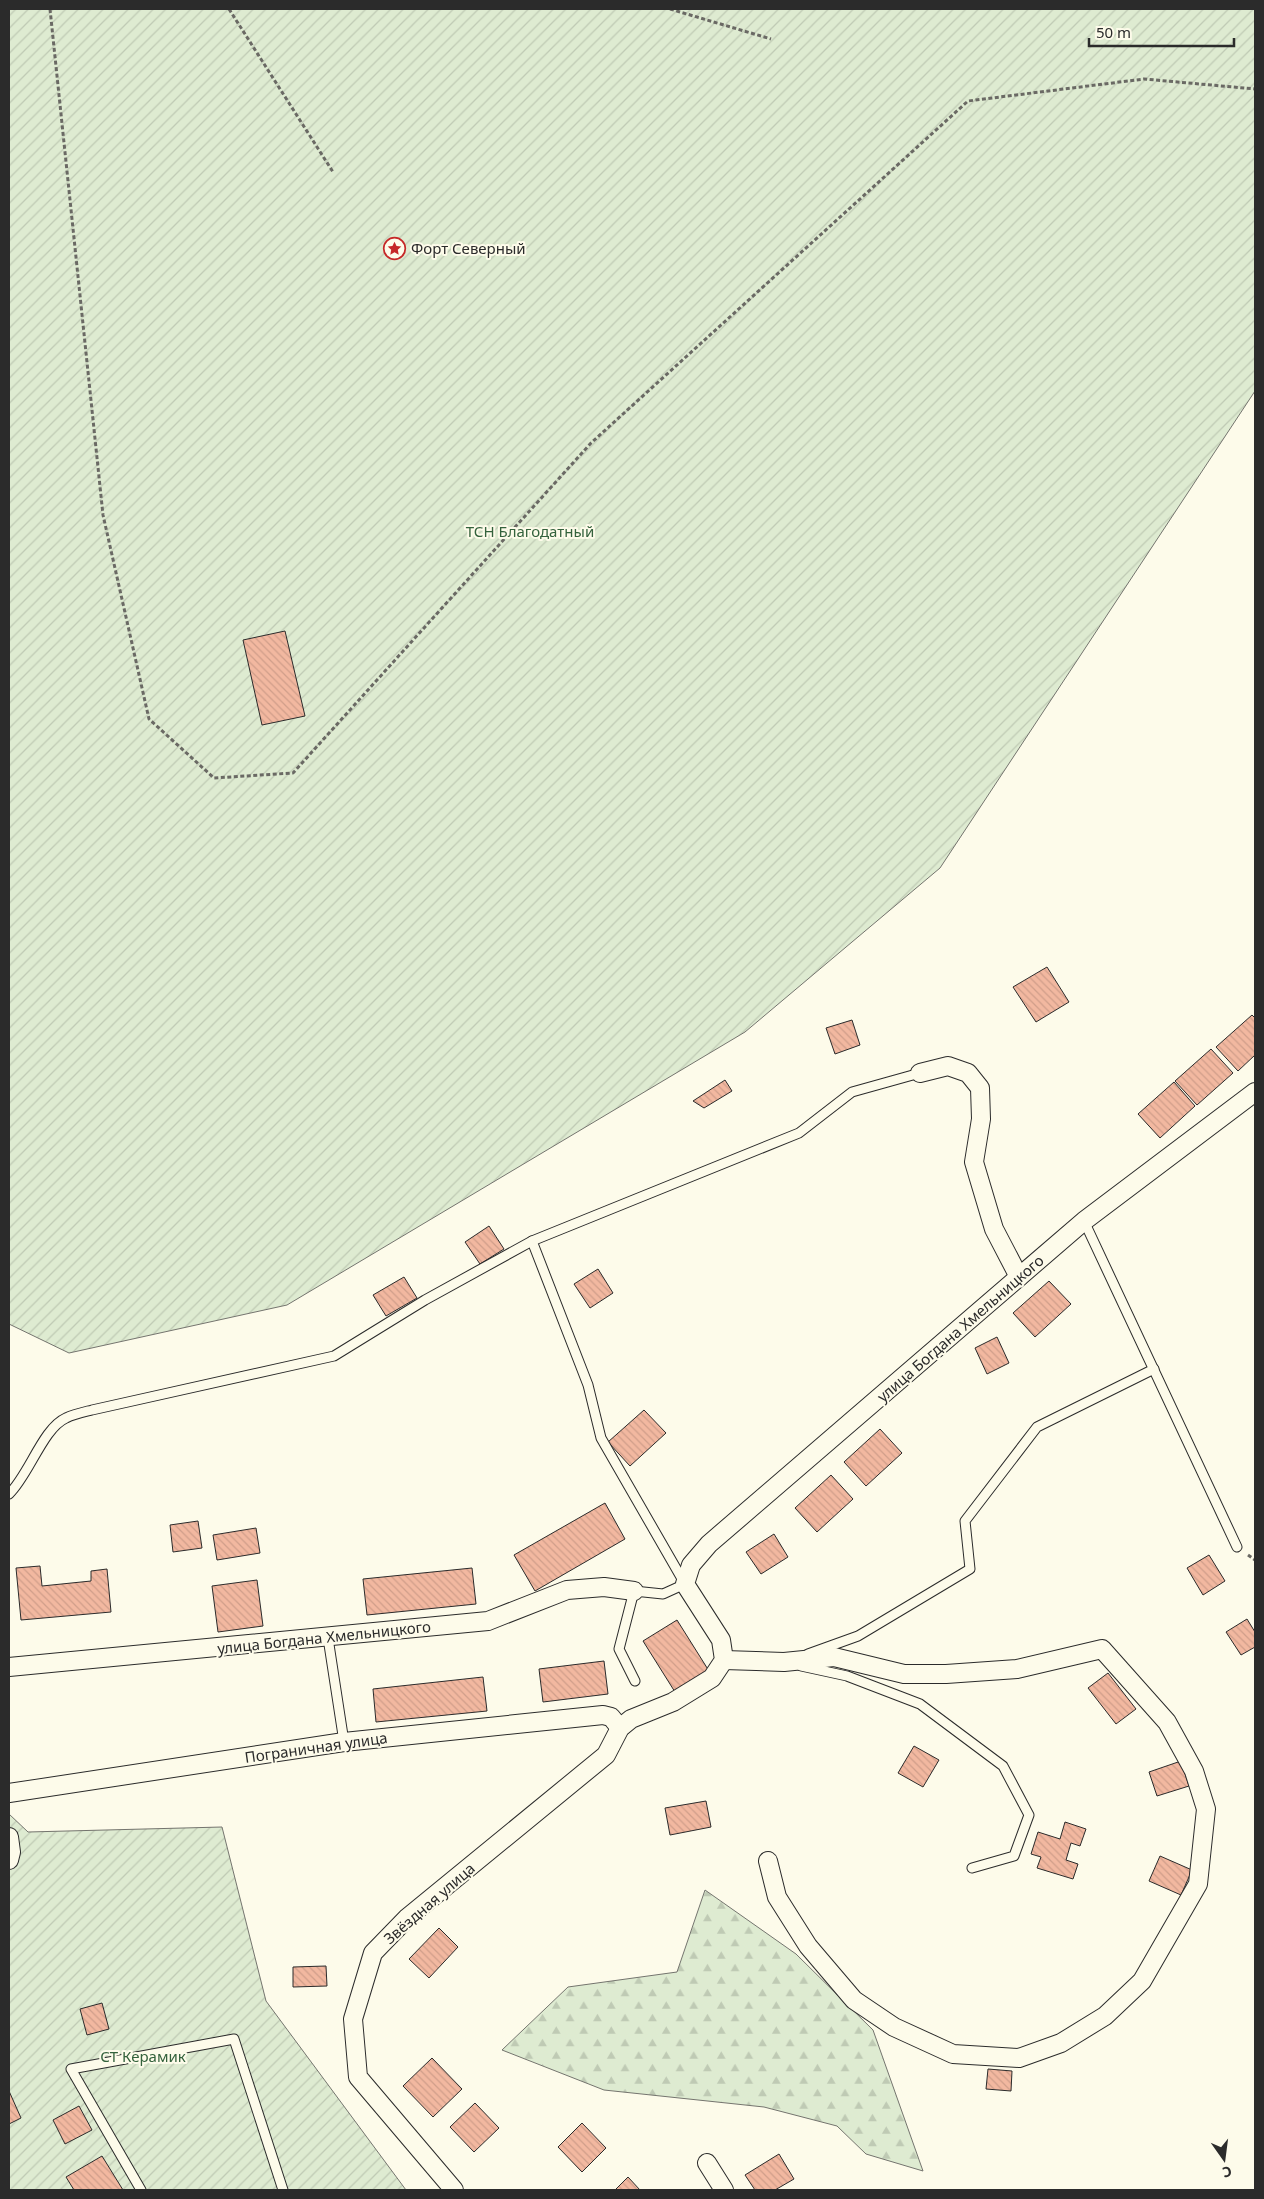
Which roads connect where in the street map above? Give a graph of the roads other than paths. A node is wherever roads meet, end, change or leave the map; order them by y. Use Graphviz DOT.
graph roads {
  1 [pos="920,1073"];
  2 [pos="1255,1092"];
  3 [pos="1084,1221"];
  4 [pos="532,1241"];
  5 [pos="1019,1277"];
  6 [pos="1154,1369"];
  7 [pos="9,1494"];
  8 [pos="1237,1547"];
  9 [pos="686,1584"];
  10 [pos="634,1591"];
  11 [pos="328,1638"];
  12 [pos="724,1660"];
  13 [pos="784,1662"];
  14 [pos="9,1667"];
  15 [pos="635,1681"];
  16 [pos="620,1728"];
  17 [pos="344,1742"];
  18 [pos="9,1793"];
  19 [pos="9,1837"];
  20 [pos="9,1860"];
  21 [pos="768,1861"];
  22 [pos="972,1868"];
  23 [pos="707,2163"];
  24 [pos="140,2190"];
  25 [pos="283,2190"];
  26 [pos="454,2190"];
  27 [pos="724,2190"];
  1 -- 4 [label="lane"];
  1 -- 5 [label="street"];
  2 -- 3 [label="street, улица Богдана Хмельницкого"];
  3 -- 5 [label="street, улица Богдана Хмельницкого"];
  3 -- 6 [label="lane"];
  4 -- 7 [label="lane"];
  4 -- 9 [label="lane"];
  5 -- 9 [label="street, улица Богдана Хмельницкого"];
  6 -- 8 [label="lane"];
  6 -- 13 [label="lane"];
  9 -- 10 [label="lane"];
  9 -- 12 [label="street"];
  10 -- 11 [label="street, улица Богдана Хмельницкого"];
  10 -- 15 [label="lane"];
  11 -- 14 [label="street, улица Богдана Хмельницкого"];
  11 -- 17 [label="lane"];
  12 -- 13 [label="street"];
  12 -- 16 [label="street"];
  13 -- 21 [label="street"];
  13 -- 22 [label="lane"];
  16 -- 17 [label="street, Пограничная улица"];
  16 -- 26 [label="street, Звёздная улица"];
  17 -- 18 [label="street, Пограничная улица"];
  19 -- 20 [label="street"];
  23 -- 27 [label="street"];
  24 -- 25 [label="lane"];
}
